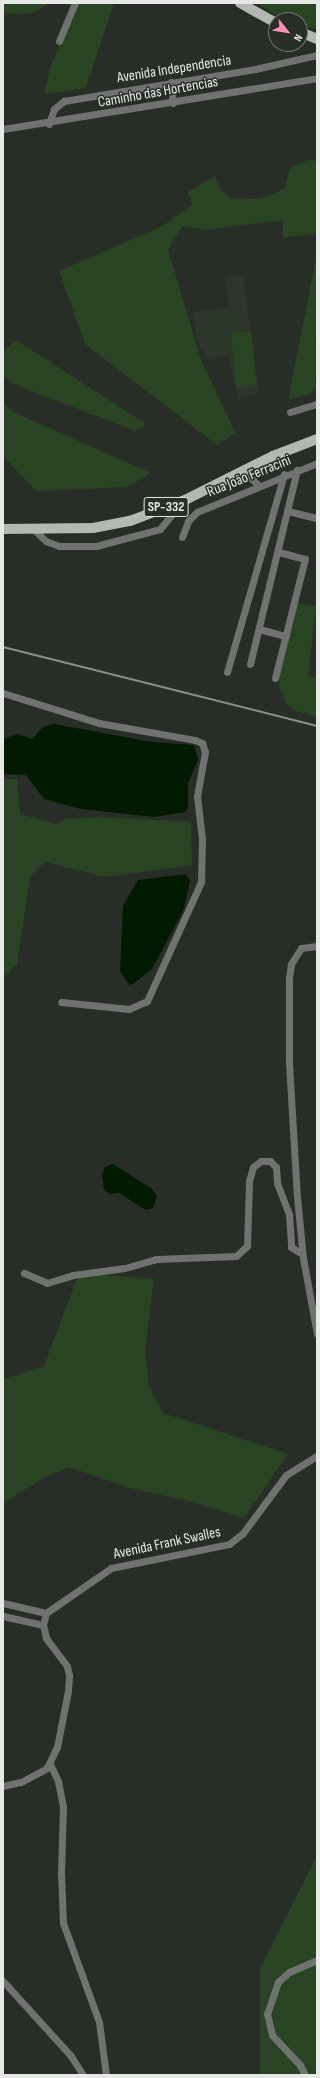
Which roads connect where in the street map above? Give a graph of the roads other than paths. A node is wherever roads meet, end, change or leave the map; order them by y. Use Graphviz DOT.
graph roads {
  1 [pos="75,3"];
  2 [pos="240,3"];
  3 [pos="268,19"];
  4 [pos="59,41"];
  5 [pos="317,55"];
  6 [pos="317,78"];
  7 [pos="171,82"];
  8 [pos="173,102"];
  9 [pos="49,124"];
  10 [pos="3,129"];
  11 [pos="317,404"];
  12 [pos="290,412"];
  13 [pos="317,439"];
  14 [pos="317,463"];
  15 [pos="243,470"];
  16 [pos="297,470"];
  17 [pos="284,474"];
  18 [pos="258,485"];
  19 [pos="184,500"];
  20 [pos="288,511"];
  21 [pos="317,518"];
  22 [pos="3,529"];
  23 [pos="32,529"];
  24 [pos="182,537"];
  25 [pos="278,552"];
  26 [pos="259,629"];
  27 [pos="286,636"];
  28 [pos="250,664"];
  29 [pos="226,672"];
  30 [pos="275,678"];
  31 [pos="3,693"];
  32 [pos="317,946"];
  33 [pos="61,1002"];
  34 [pos="302,1254"];
  35 [pos="24,1273"];
  36 [pos="317,1334"];
  37 [pos="317,1456"];
  38 [pos="3,1604"];
  39 [pos="46,1613"];
  40 [pos="3,1616"];
  41 [pos="43,1625"];
  42 [pos="50,1764"];
  43 [pos="3,1786"];
  44 [pos="317,1960"];
  45 [pos="3,1981"];
  46 [pos="83,2075"];
  47 [pos="106,2075"];
  48 [pos="305,2075"];
  1 -- 4 [label="street"];
  2 -- 3 [label="main road"];
  5 -- 7 [label="street, Avenida Independencia"];
  6 -- 8 [label="street, Caminho das Hortencias"];
  7 -- 8 [label="street"];
  7 -- 9 [label="street, Avenida Independencia"];
  8 -- 9 [label="street, Caminho das Hortencias"];
  9 -- 10 [label="street, Caminho das Hortencias"];
  11 -- 12 [label="street"];
  13 -- 15 [label="main road, SP-332"];
  14 -- 16 [label="street, Rua João Ferracini"];
  15 -- 18 [label="street"];
  15 -- 19 [label="main road, SP-332"];
  16 -- 17 [label="street, Rua João Ferracini"];
  16 -- 20 [label="street"];
  17 -- 18 [label="street, Rua João Ferracini"];
  17 -- 29 [label="street"];
  18 -- 24 [label="street, Rua João Ferracini"];
  19 -- 23 [label="main road, SP-332"];
  19 -- 23 [label="street"];
  20 -- 21 [label="street"];
  20 -- 25 [label="street"];
  22 -- 23 [label="main road, SP-332"];
  25 -- 26 [label="street"];
  25 -- 27 [label="street"];
  26 -- 27 [label="street"];
  26 -- 28 [label="street"];
  27 -- 30 [label="street"];
  31 -- 33 [label="street"];
  32 -- 34 [label="street"];
  34 -- 35 [label="street"];
  34 -- 36 [label="street"];
  37 -- 39 [label="street, Avenida Frank Swalles"];
  38 -- 39 [label="street"];
  39 -- 41 [label="street"];
  40 -- 41 [label="street"];
  41 -- 42 [label="street"];
  42 -- 43 [label="street"];
  42 -- 47 [label="street"];
  44 -- 48 [label="street"];
  45 -- 46 [label="street"];
}
